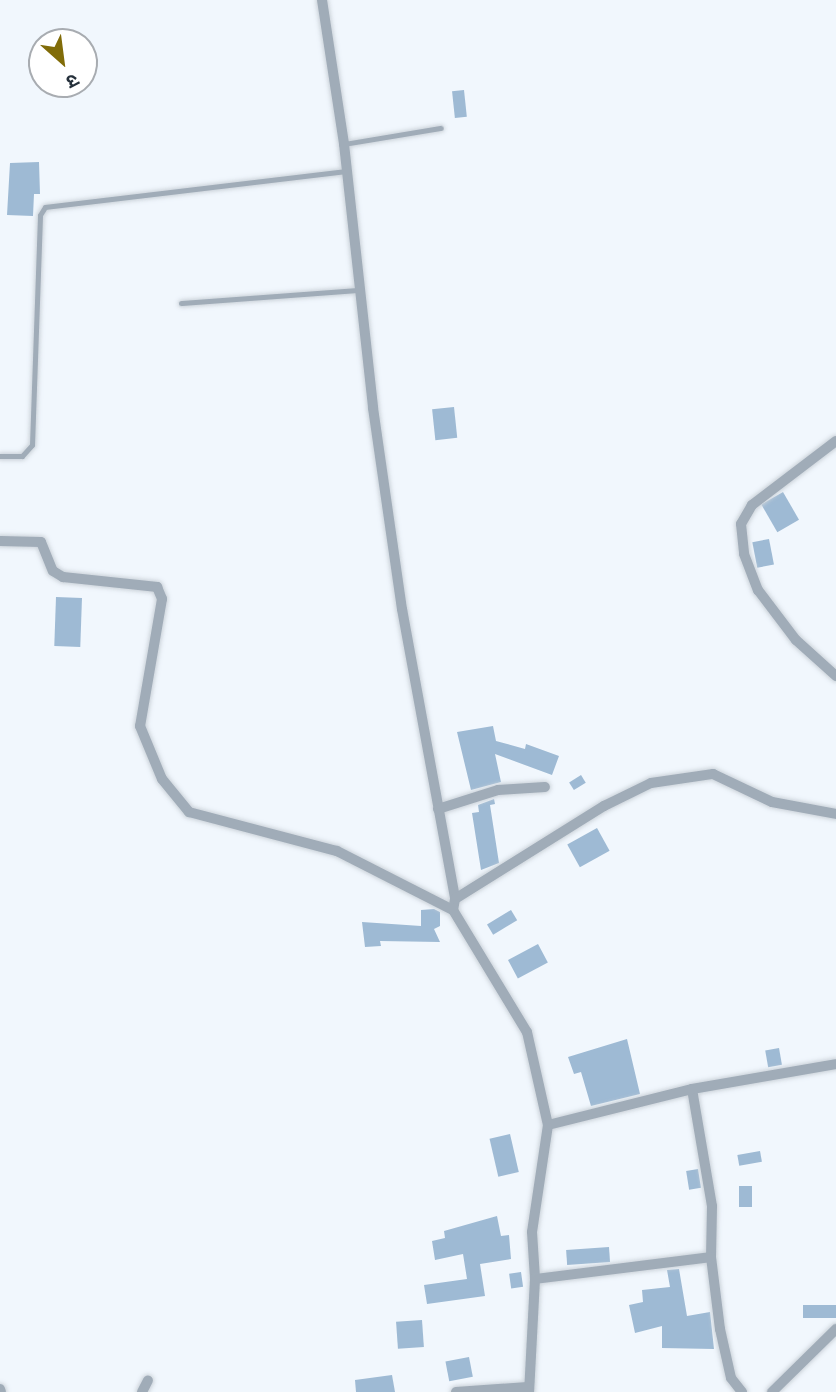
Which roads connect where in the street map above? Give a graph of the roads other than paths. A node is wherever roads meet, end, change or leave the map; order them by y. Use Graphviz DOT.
graph roads {
  1 [pos="322,0"];
  2 [pos="440,128"];
  3 [pos="344,145"];
  4 [pos="346,171"];
  5 [pos="359,290"];
  6 [pos="181,303"];
  7 [pos="836,441"];
  8 [pos="0,456"];
  9 [pos="0,541"];
  10 [pos="836,676"];
  11 [pos="545,788"];
  12 [pos="438,809"];
  13 [pos="836,814"];
  14 [pos="454,904"];
  15 [pos="836,1064"];
  16 [pos="692,1089"];
  17 [pos="548,1125"];
  18 [pos="711,1257"];
  19 [pos="536,1279"];
  20 [pos="836,1329"];
  21 [pos="148,1380"];
  22 [pos="529,1390"];
  23 [pos="142,1392"];
  24 [pos="456,1392"];
  25 [pos="742,1392"];
  26 [pos="772,1392"];
  1 -- 3 [label="street"];
  2 -- 3 [label="lane"];
  3 -- 4 [label="street"];
  4 -- 5 [label="street"];
  4 -- 8 [label="lane"];
  5 -- 6 [label="lane"];
  5 -- 12 [label="street"];
  7 -- 10 [label="street"];
  9 -- 14 [label="street"];
  11 -- 12 [label="street"];
  12 -- 14 [label="street"];
  13 -- 14 [label="street"];
  14 -- 17 [label="street"];
  15 -- 16 [label="street"];
  16 -- 17 [label="street"];
  16 -- 18 [label="street"];
  17 -- 19 [label="street"];
  18 -- 19 [label="street"];
  18 -- 25 [label="street"];
  19 -- 22 [label="street"];
  20 -- 26 [label="street"];
  21 -- 23 [label="street"];
  22 -- 24 [label="street"];
}
